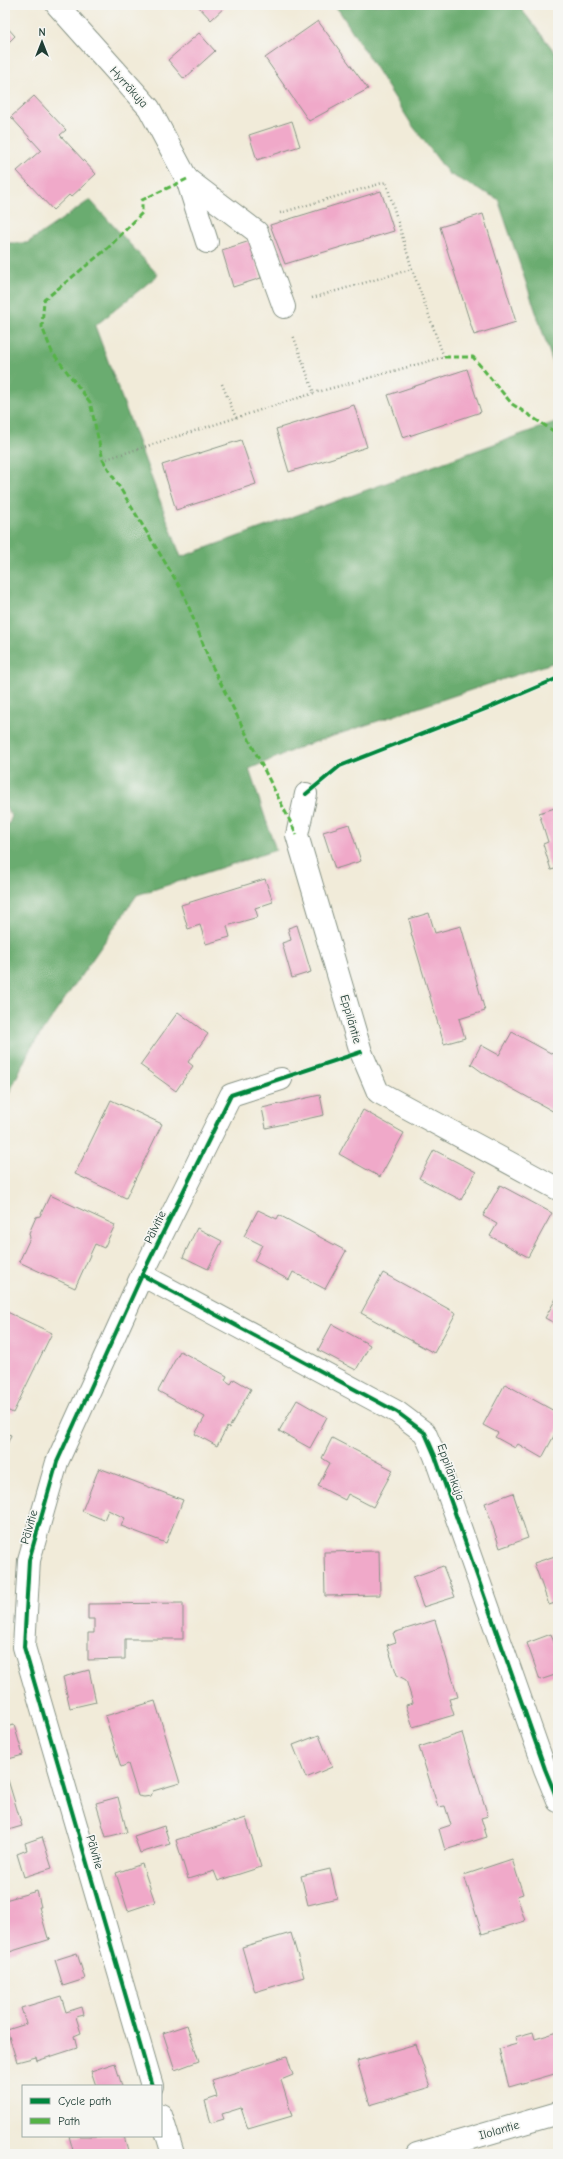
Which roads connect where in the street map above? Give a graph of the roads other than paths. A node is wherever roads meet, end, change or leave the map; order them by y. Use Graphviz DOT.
graph roads {
  1 [pos="56,5"];
  2 [pos="187,179"];
  3 [pos="207,242"];
  4 [pos="284,307"];
  5 [pos="306,794"];
  6 [pos="281,1080"];
  7 [pos="558,1189"];
  8 [pos="142,1275"];
  9 [pos="558,1801"];
  10 [pos="152,2085"];
  11 [pos="558,2113"];
  12 [pos="162,2118"];
  13 [pos="173,2154"];
  14 [pos="417,2154"];
  1 -- 2 [label="street, Hyrräkuja"];
  2 -- 3 [label="street"];
  2 -- 4 [label="street"];
  5 -- 7 [label="street, Eppiläntie"];
  6 -- 8 [label="street, Pälvitie"];
  8 -- 9 [label="street, Eppilänkuja"];
  8 -- 10 [label="street, Pälvitie"];
  11 -- 14 [label="street, Ilolantie"];
  12 -- 13 [label="street"];
}
